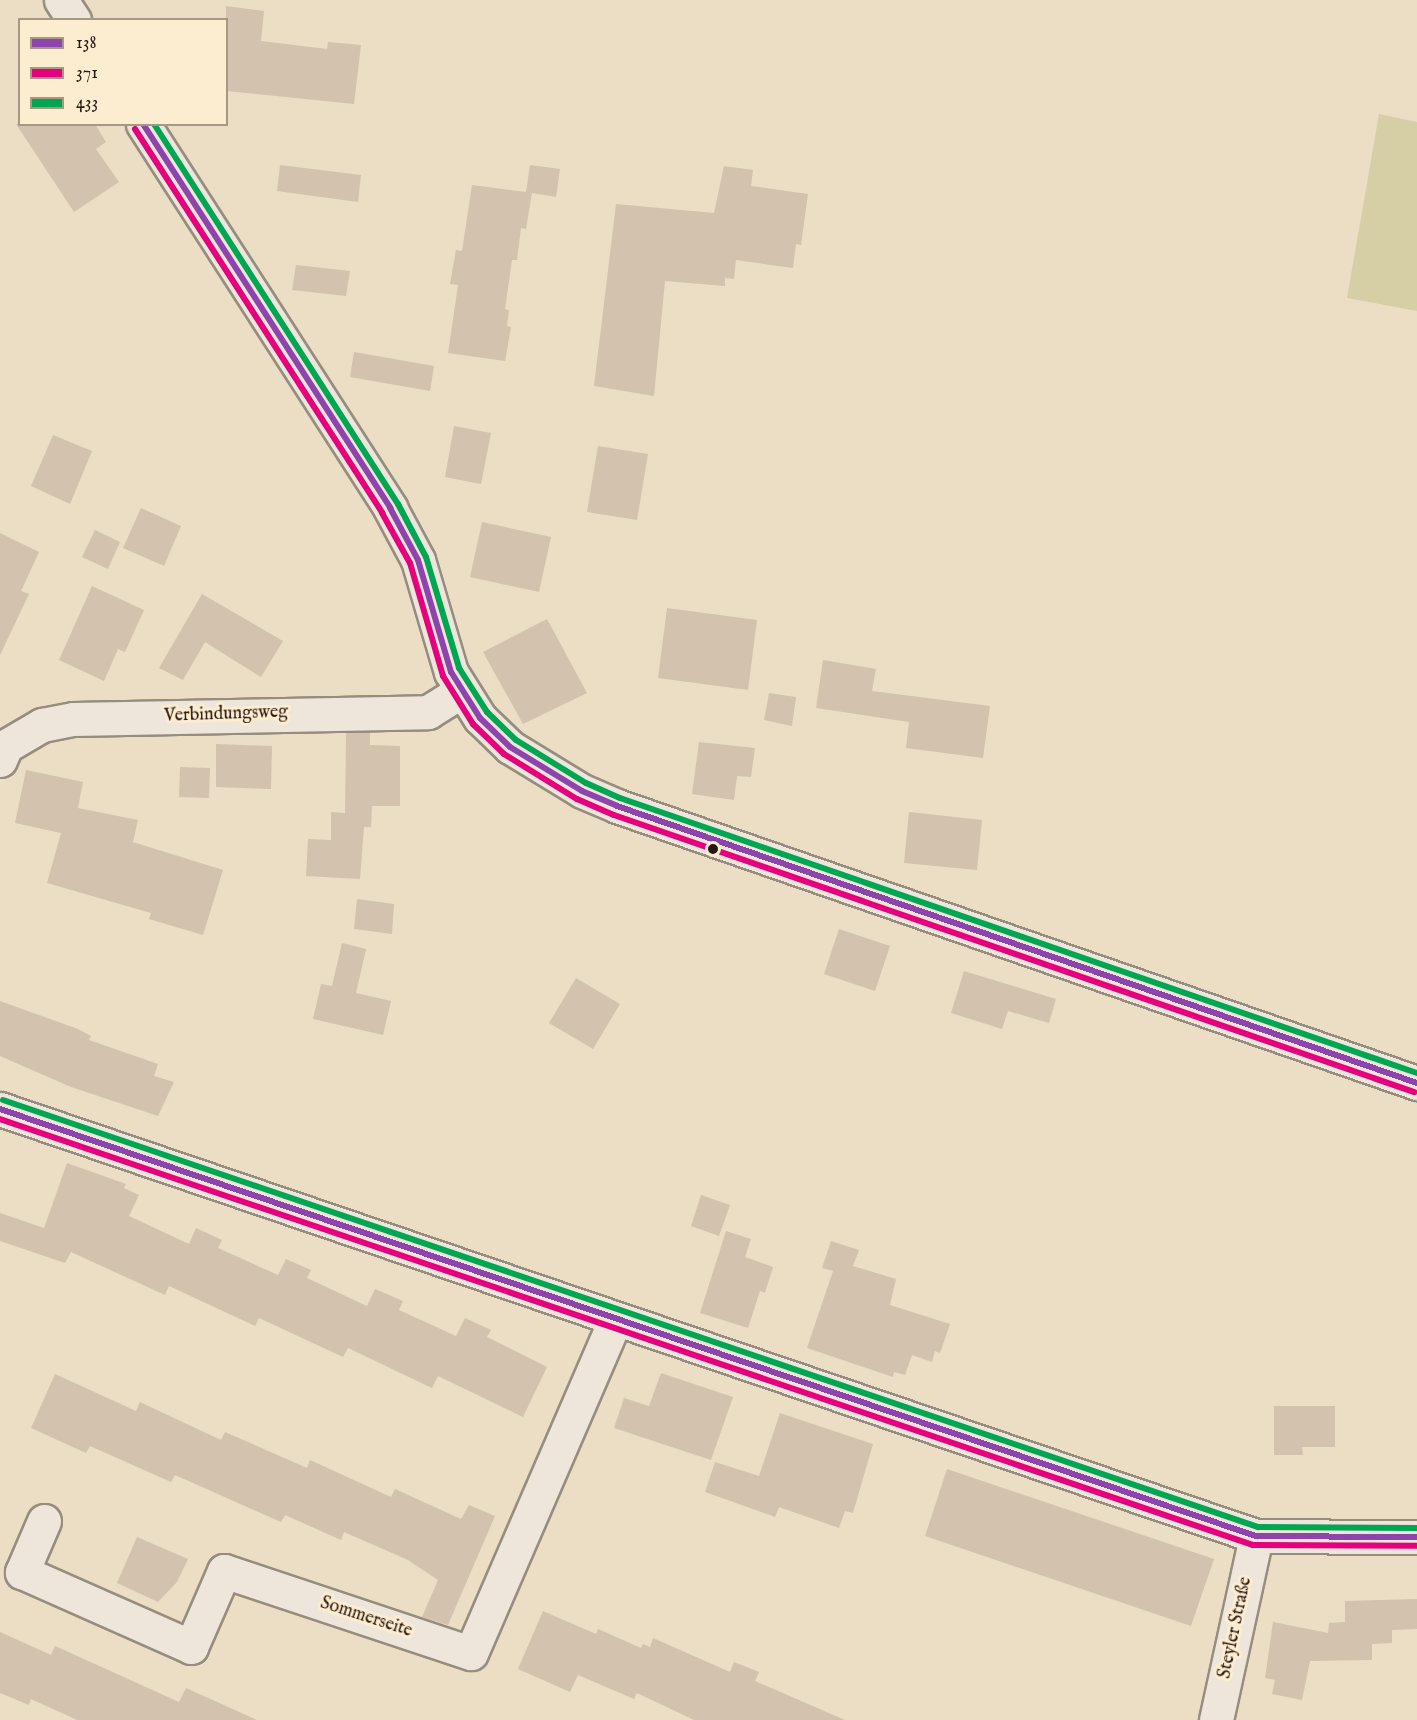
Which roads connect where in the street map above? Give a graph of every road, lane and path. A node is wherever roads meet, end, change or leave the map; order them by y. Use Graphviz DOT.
graph roads {
  1 [pos="61,0"];
  2 [pos="73,18"];
  3 [pos="144,126"];
  4 [pos="462,691"];
  5 [pos="0,760"];
  6 [pos="1417,1083"];
  7 [pos="0,1109"];
  8 [pos="615,1320"];
  9 [pos="45,1521"];
  10 [pos="1256,1536"];
  11 [pos="1417,1537"];
  12 [pos="1216,1720"];
  1 -- 2 [label="street"];
  3 -- 4 [label="street"];
  4 -- 5 [label="street, Verbindungsweg"];
  4 -- 6 [label="street"];
  7 -- 8 [label="street"];
  8 -- 9 [label="street, Sommerseite"];
  8 -- 10 [label="street"];
  10 -- 11 [label="street"];
  10 -- 12 [label="street, Steyler Straße"];
}
